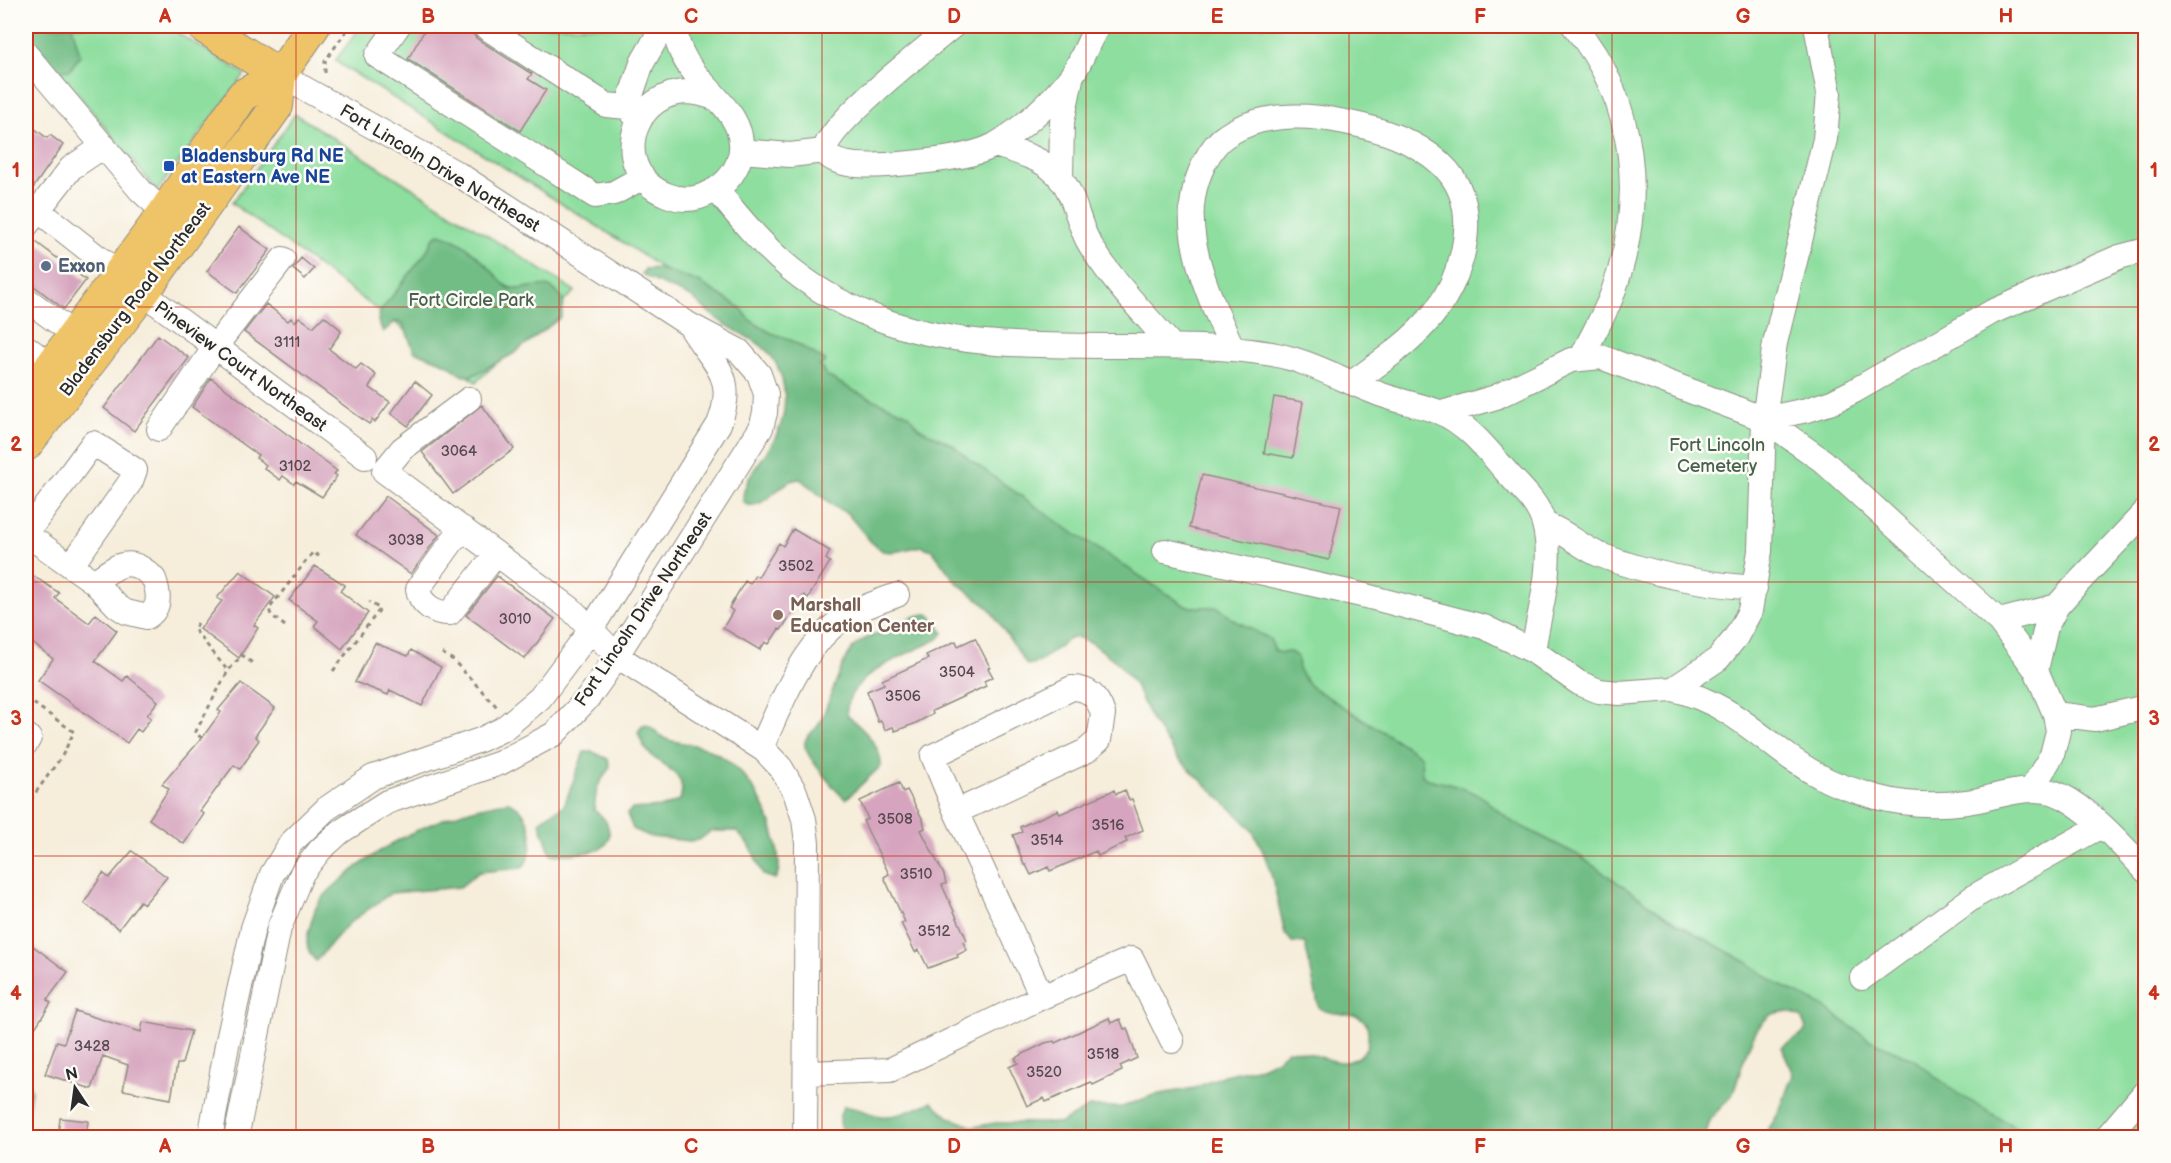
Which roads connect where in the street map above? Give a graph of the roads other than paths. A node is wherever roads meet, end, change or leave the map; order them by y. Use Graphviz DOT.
graph roads {
  1 [pos="202,26"];
  2 [pos="314,26"];
  3 [pos="398,26"];
  4 [pos="483,26"];
  5 [pos="663,26"];
  6 [pos="675,26"];
  7 [pos="953,26"];
  8 [pos="1098,26"];
  9 [pos="1574,26"];
  10 [pos="1816,26"];
  11 [pos="26,54"];
  12 [pos="280,75"];
  13 [pos="1071,76"];
  14 [pos="714,98"];
  15 [pos="633,113"];
  16 [pos="104,146"];
  17 [pos="995,146"];
  18 [pos="741,151"];
  19 [pos="824,151"];
  20 [pos="643,177"];
  21 [pos="1062,180"];
  22 [pos="716,189"];
  23 [pos="32,218"];
  24 [pos="175,222"];
  25 [pos="2145,250"];
  26 [pos="283,259"];
  27 [pos="118,274"];
  28 [pos="143,293"];
  29 [pos="26,299"];
  30 [pos="688,324"];
  31 [pos="74,334"];
  32 [pos="1172,346"];
  33 [pos="26,347"];
  34 [pos="215,347"];
  35 [pos="1233,349"];
  36 [pos="1582,357"];
  37 [pos="62,374"];
  38 [pos="1353,382"];
  39 [pos="469,399"];
  40 [pos="26,400"];
  41 [pos="1442,413"];
  42 [pos="1764,419"];
  43 [pos="159,429"];
  44 [pos="26,445"];
  45 [pos="365,457"];
  46 [pos="2145,511"];
  47 [pos="1544,524"];
  48 [pos="462,528"];
  49 [pos="26,534"];
  50 [pos="1165,551"];
  51 [pos="496,554"];
  52 [pos="71,566"];
  53 [pos="94,582"];
  54 [pos="1755,588"];
  55 [pos="897,595"];
  56 [pos="2057,606"];
  57 [pos="1999,621"];
  58 [pos="590,631"];
  59 [pos="1533,651"];
  60 [pos="617,656"];
  61 [pos="2036,670"];
  62 [pos="1673,689"];
  63 [pos="2145,707"];
  64 [pos="2055,714"];
  65 [pos="26,735"];
  66 [pos="26,743"];
  67 [pos="760,747"];
  68 [pos="2031,790"];
  69 [pos="956,812"];
  70 [pos="2101,826"];
  71 [pos="2145,871"];
  72 [pos="1862,978"];
  73 [pos="1042,997"];
  74 [pos="1172,1041"];
  75 [pos="806,1074"];
  76 [pos="2145,1091"];
  77 [pos="210,1137"];
  78 [pos="236,1137"];
  79 [pos="805,1137"];
  80 [pos="2106,1137"];
  1 -- 12 [label="main road"];
  2 -- 12 [label="main road"];
  3 -- 20 [label="street"];
  4 -- 15 [label="street"];
  5 -- 15 [label="street"];
  6 -- 14 [label="street"];
  7 -- 19 [label="street"];
  8 -- 13 [label="street"];
  9 -- 36 [label="street"];
  10 -- 42 [label="street"];
  11 -- 16 [label="street"];
  12 -- 24 [label="main road, Bladensburg Road Northeast"];
  12 -- 30 [label="street, Fort Lincoln Drive Northeast"];
  13 -- 17 [label="street"];
  13 -- 21 [label="street"];
  14 -- 15 [label="street"];
  14 -- 18 [label="street"];
  15 -- 20 [label="street"];
  16 -- 23 [label="street"];
  16 -- 24 [label="street"];
  17 -- 19 [label="street"];
  17 -- 21 [label="street"];
  18 -- 19 [label="street"];
  18 -- 22 [label="street"];
  20 -- 22 [label="street"];
  21 -- 32 [label="street"];
  22 -- 32 [label="street"];
  23 -- 27 [label="street, Pineview Court Northeast"];
  24 -- 27 [label="main road, Bladensburg Road Northeast"];
  24 -- 28 [label="main road, Bladensburg Road Northeast"];
  25 -- 42 [label="street"];
  26 -- 34 [label="street"];
  27 -- 28 [label="street, Pineview Court Northeast"];
  27 -- 31 [label="main road, Bladensburg Road Northeast"];
  28 -- 34 [label="street, Pineview Court Northeast"];
  28 -- 37 [label="main road, Bladensburg Road Northeast"];
  29 -- 31 [label="street"];
  30 -- 58 [label="street, Fort Lincoln Drive Northeast"];
  30 -- 60 [label="street, Fort Lincoln Drive Northeast"];
  31 -- 37 [label="main road, Bladensburg Road Northeast"];
  32 -- 35 [label="street"];
  33 -- 37 [label="street"];
  34 -- 43 [label="street"];
  34 -- 45 [label="street, Pineview Court Northeast"];
  35 -- 38 [label="street"];
  35 -- 38 [label="street"];
  36 -- 41 [label="street"];
  36 -- 42 [label="street"];
  37 -- 40 [label="main road, Bladensburg Road Northeast"];
  37 -- 44 [label="main road, Bladensburg Road Northeast"];
  38 -- 41 [label="street"];
  39 -- 48 [label="street"];
  41 -- 47 [label="street"];
  42 -- 54 [label="street"];
  42 -- 57 [label="street"];
  46 -- 56 [label="street"];
  47 -- 54 [label="street"];
  47 -- 59 [label="street"];
  48 -- 51 [label="street"];
  48 -- 51 [label="street"];
  49 -- 52 [label="street"];
  49 -- 52 [label="street"];
  50 -- 59 [label="street"];
  51 -- 58 [label="street"];
  52 -- 53 [label="street"];
  54 -- 62 [label="street"];
  55 -- 67 [label="street"];
  56 -- 57 [label="street"];
  56 -- 61 [label="street"];
  57 -- 61 [label="street"];
  58 -- 60 [label="street"];
  58 -- 77 [label="street, Fort Lincoln Drive Northeast"];
  59 -- 62 [label="street"];
  60 -- 67 [label="street"];
  60 -- 78 [label="street, Fort Lincoln Drive Northeast"];
  61 -- 64 [label="street"];
  62 -- 68 [label="street"];
  63 -- 64 [label="street"];
  64 -- 68 [label="street"];
  65 -- 66 [label="street"];
  67 -- 75 [label="street"];
  68 -- 70 [label="street"];
  69 -- 69 [label="street"];
  69 -- 73 [label="street"];
  70 -- 71 [label="street"];
  70 -- 72 [label="street"];
  73 -- 74 [label="street"];
  73 -- 75 [label="street"];
  75 -- 79 [label="street"];
  76 -- 80 [label="street"];
}
